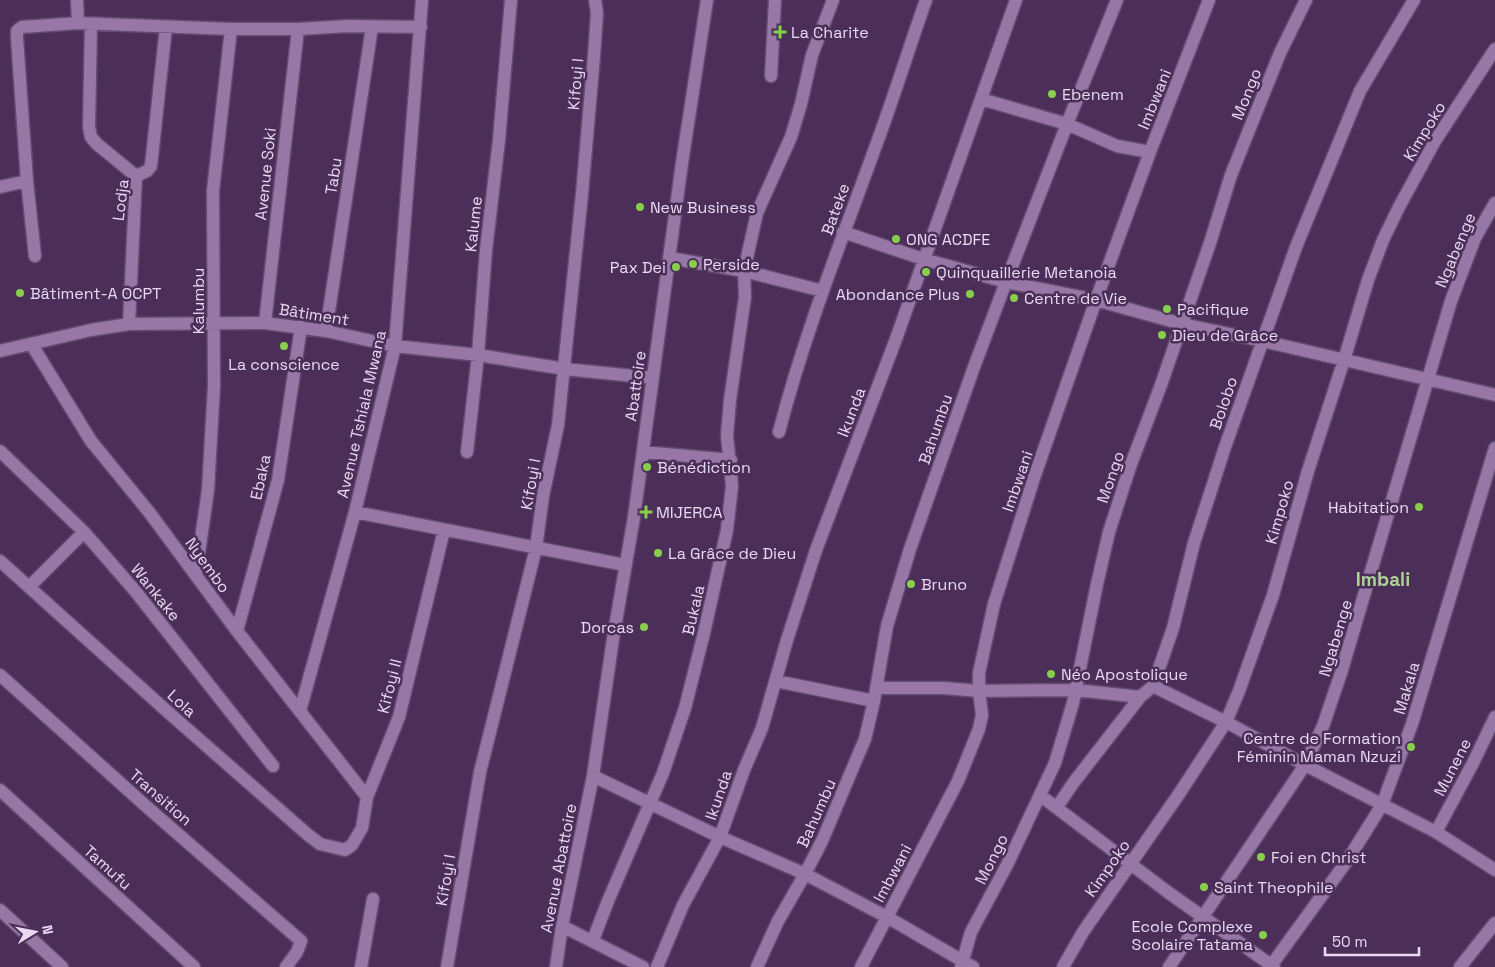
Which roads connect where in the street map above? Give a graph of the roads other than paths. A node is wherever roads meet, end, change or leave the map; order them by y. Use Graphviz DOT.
graph roads {
  1 [pos="77,0"];
  2 [pos="422,0"];
  3 [pos="511,0"];
  4 [pos="595,0"];
  5 [pos="707,0"];
  6 [pos="774,0"];
  7 [pos="833,0"];
  8 [pos="926,0"];
  9 [pos="1016,0"];
  10 [pos="1117,0"];
  11 [pos="1209,0"];
  12 [pos="1306,0"];
  13 [pos="1414,0"];
  14 [pos="85,24"];
  15 [pos="166,27"];
  16 [pos="372,27"];
  17 [pos="421,27"];
  18 [pos="231,28"];
  19 [pos="298,29"];
  20 [pos="1495,49"];
  21 [pos="771,76"];
  22 [pos="981,99"];
  23 [pos="1067,124"];
  24 [pos="1150,152"];
  25 [pos="136,176"];
  26 [pos="27,181"];
  27 [pos="0,187"];
  28 [pos="1495,203"];
  29 [pos="843,232"];
  30 [pos="35,256"];
  31 [pos="670,258"];
  32 [pos="923,259"];
  33 [pos="744,271"];
  34 [pos="1006,282"];
  35 [pos="823,291"];
  36 [pos="1096,300"];
  37 [pos="214,323"];
  38 [pos="265,323"];
  39 [pos="129,324"];
  40 [pos="1182,324"];
  41 [pos="301,326"];
  42 [pos="326,331"];
  43 [pos="1263,341"];
  44 [pos="32,345"];
  45 [pos="395,346"];
  46 [pos="0,351"];
  47 [pos="478,356"];
  48 [pos="1344,360"];
  49 [pos="565,369"];
  50 [pos="652,378"];
  51 [pos="1429,380"];
  52 [pos="1495,395"];
  53 [pos="779,432"];
  54 [pos="1495,448"];
  55 [pos="0,451"];
  56 [pos="467,452"];
  57 [pos="643,452"];
  58 [pos="731,460"];
  59 [pos="355,512"];
  60 [pos="444,530"];
  61 [pos="84,532"];
  62 [pos="536,548"];
  63 [pos="0,561"];
  64 [pos="625,566"];
  65 [pos="196,574"];
  66 [pos="29,587"];
  67 [pos="237,631"];
  68 [pos="0,675"];
  69 [pos="776,682"];
  70 [pos="1153,686"];
  71 [pos="876,688"];
  72 [pos="1076,690"];
  73 [pos="979,691"];
  74 [pos="1140,697"];
  75 [pos="874,702"];
  76 [pos="300,711"];
  77 [pos="1495,717"];
  78 [pos="1226,722"];
  79 [pos="1305,765"];
  80 [pos="273,766"];
  81 [pos="593,776"];
  82 [pos="0,790"];
  83 [pos="1041,796"];
  84 [pos="368,798"];
  85 [pos="650,803"];
  86 [pos="1382,805"];
  87 [pos="1057,807"];
  88 [pos="1436,832"];
  89 [pos="720,837"];
  90 [pos="352,845"];
  91 [pos="1131,863"];
  92 [pos="1495,870"];
  93 [pos="805,874"];
  94 [pos="373,899"];
  95 [pos="0,910"];
  96 [pos="1202,915"];
  97 [pos="887,917"];
  98 [pos="1495,923"];
  99 [pos="562,926"];
  100 [pos="593,940"];
  101 [pos="966,965"];
  102 [pos="1272,966"];
  103 [pos="62,967"];
  104 [pos="194,967"];
  105 [pos="286,967"];
  106 [pos="361,967"];
  107 [pos="447,967"];
  108 [pos="556,967"];
  109 [pos="643,967"];
  110 [pos="657,967"];
  111 [pos="756,967"];
  112 [pos="861,967"];
  113 [pos="1063,967"];
  114 [pos="1169,967"];
  115 [pos="1460,967"];
  1 -- 14 [label="street"];
  2 -- 17 [label="street, Avenue Tshiala Mwana"];
  3 -- 47 [label="street, Kalume"];
  4 -- 49 [label="street, Kifoyi I"];
  5 -- 31 [label="street, Abattoire"];
  6 -- 21 [label="street"];
  7 -- 33 [label="street"];
  8 -- 29 [label="street, Bateke"];
  9 -- 22 [label="street, Ikunda"];
  10 -- 23 [label="street, Bahumbu"];
  11 -- 24 [label="street, Imbwani"];
  12 -- 40 [label="street, Mongo"];
  13 -- 43 [label="street, Bolobo"];
  14 -- 15 [label="street"];
  14 -- 25 [label="street"];
  14 -- 26 [label="street"];
  15 -- 18 [label="street"];
  15 -- 25 [label="street, Lodja"];
  16 -- 17 [label="street"];
  16 -- 19 [label="street"];
  16 -- 42 [label="street, Tabu"];
  17 -- 45 [label="street, Avenue Tshiala Mwana"];
  18 -- 19 [label="street"];
  18 -- 37 [label="street, Kalumbu"];
  19 -- 38 [label="street, Avenue Soki"];
  20 -- 48 [label="street, Kimpoko"];
  22 -- 23 [label="street"];
  22 -- 32 [label="street, Ikunda"];
  23 -- 24 [label="street"];
  23 -- 34 [label="street, Bahumbu"];
  24 -- 36 [label="street, Imbwani"];
  25 -- 39 [label="street, Lodja"];
  26 -- 27 [label="street"];
  26 -- 30 [label="street"];
  28 -- 51 [label="street, Ngabenge"];
  29 -- 32 [label="street"];
  29 -- 35 [label="street, Bateke"];
  31 -- 33 [label="street"];
  31 -- 50 [label="street, Abattoire"];
  32 -- 34 [label="street"];
  32 -- 69 [label="street, Ikunda"];
  33 -- 35 [label="street"];
  33 -- 58 [label="street, Bukala"];
  34 -- 36 [label="street"];
  34 -- 71 [label="street, Bahumbu"];
  35 -- 53 [label="street, Bateke"];
  36 -- 40 [label="street"];
  36 -- 73 [label="street, Imbwani"];
  37 -- 38 [label="street, Bâtiment"];
  37 -- 39 [label="street, Bâtiment"];
  37 -- 65 [label="street, Kalumbu"];
  38 -- 41 [label="street, Bâtiment"];
  39 -- 44 [label="street, Bâtiment"];
  40 -- 43 [label="street"];
  40 -- 72 [label="street, Mongo"];
  41 -- 42 [label="street, Bâtiment"];
  41 -- 67 [label="street, Ebaka"];
  42 -- 45 [label="street, Bâtiment"];
  43 -- 48 [label="street"];
  43 -- 70 [label="street, Bolobo"];
  44 -- 46 [label="street, Bâtiment"];
  44 -- 65 [label="street, Nyembo"];
  45 -- 47 [label="street, Bâtiment"];
  45 -- 59 [label="street, Avenue Tshiala Mwana"];
  47 -- 49 [label="street, Bâtiment"];
  47 -- 56 [label="street, Kalume"];
  48 -- 51 [label="street"];
  48 -- 78 [label="street, Kimpoko"];
  49 -- 50 [label="street, Bâtiment"];
  49 -- 62 [label="street, Kifoyi I"];
  50 -- 57 [label="street, Abattoire"];
  51 -- 52 [label="street"];
  51 -- 79 [label="street, Ngabenge"];
  54 -- 86 [label="street, Makala"];
  55 -- 61 [label="street, Wankake"];
  57 -- 58 [label="street"];
  57 -- 64 [label="street, Abattoire"];
  58 -- 85 [label="street, Bukala"];
  59 -- 60 [label="street"];
  59 -- 76 [label="street, Avenue Tshiala Mwana"];
  60 -- 62 [label="street"];
  60 -- 84 [label="street, Kifoyi II"];
  61 -- 66 [label="street"];
  61 -- 80 [label="street, Wankake"];
  62 -- 64 [label="street"];
  62 -- 107 [label="street, Kifoyi I"];
  63 -- 66 [label="street, Lola"];
  64 -- 81 [label="street, Abattoire"];
  65 -- 67 [label="street, Nyembo"];
  66 -- 90 [label="street, Lola"];
  67 -- 76 [label="street, Nyembo"];
  68 -- 105 [label="street, Transition"];
  69 -- 75 [label="street"];
  69 -- 89 [label="street, Ikunda"];
  70 -- 74 [label="street"];
  70 -- 78 [label="street"];
  71 -- 73 [label="street"];
  71 -- 75 [label="street, Bahumbu"];
  72 -- 73 [label="street"];
  72 -- 74 [label="street"];
  72 -- 83 [label="street, Mongo"];
  73 -- 97 [label="street, Imbwani"];
  74 -- 87 [label="street"];
  75 -- 93 [label="street, Bahumbu"];
  76 -- 84 [label="street, Nyembo"];
  77 -- 88 [label="street, Munene"];
  78 -- 79 [label="street"];
  78 -- 91 [label="street, Kimpoko"];
  79 -- 86 [label="street"];
  79 -- 96 [label="street, Ngabenge"];
  81 -- 85 [label="street"];
  81 -- 99 [label="street, Avenue Abattoire"];
  82 -- 104 [label="street, Tamufu"];
  83 -- 87 [label="street"];
  83 -- 101 [label="street, Mongo"];
  84 -- 90 [label="street, Kifoyi II"];
  85 -- 89 [label="street"];
  85 -- 100 [label="street, Bukala"];
  86 -- 88 [label="street"];
  86 -- 102 [label="street, Makala"];
  87 -- 91 [label="street"];
  88 -- 92 [label="street"];
  89 -- 93 [label="street"];
  89 -- 110 [label="street, Ikunda"];
  91 -- 96 [label="street"];
  91 -- 113 [label="street, Kimpoko"];
  93 -- 97 [label="street"];
  93 -- 111 [label="street, Bahumbu"];
  94 -- 106 [label="street"];
  95 -- 103 [label="street"];
  96 -- 102 [label="street"];
  96 -- 114 [label="street, Ngabenge"];
  97 -- 101 [label="street"];
  97 -- 112 [label="street, Imbwani"];
  98 -- 115 [label="street"];
  99 -- 100 [label="street"];
  99 -- 108 [label="street, Avenue Abattoire"];
  100 -- 109 [label="street"];
}
